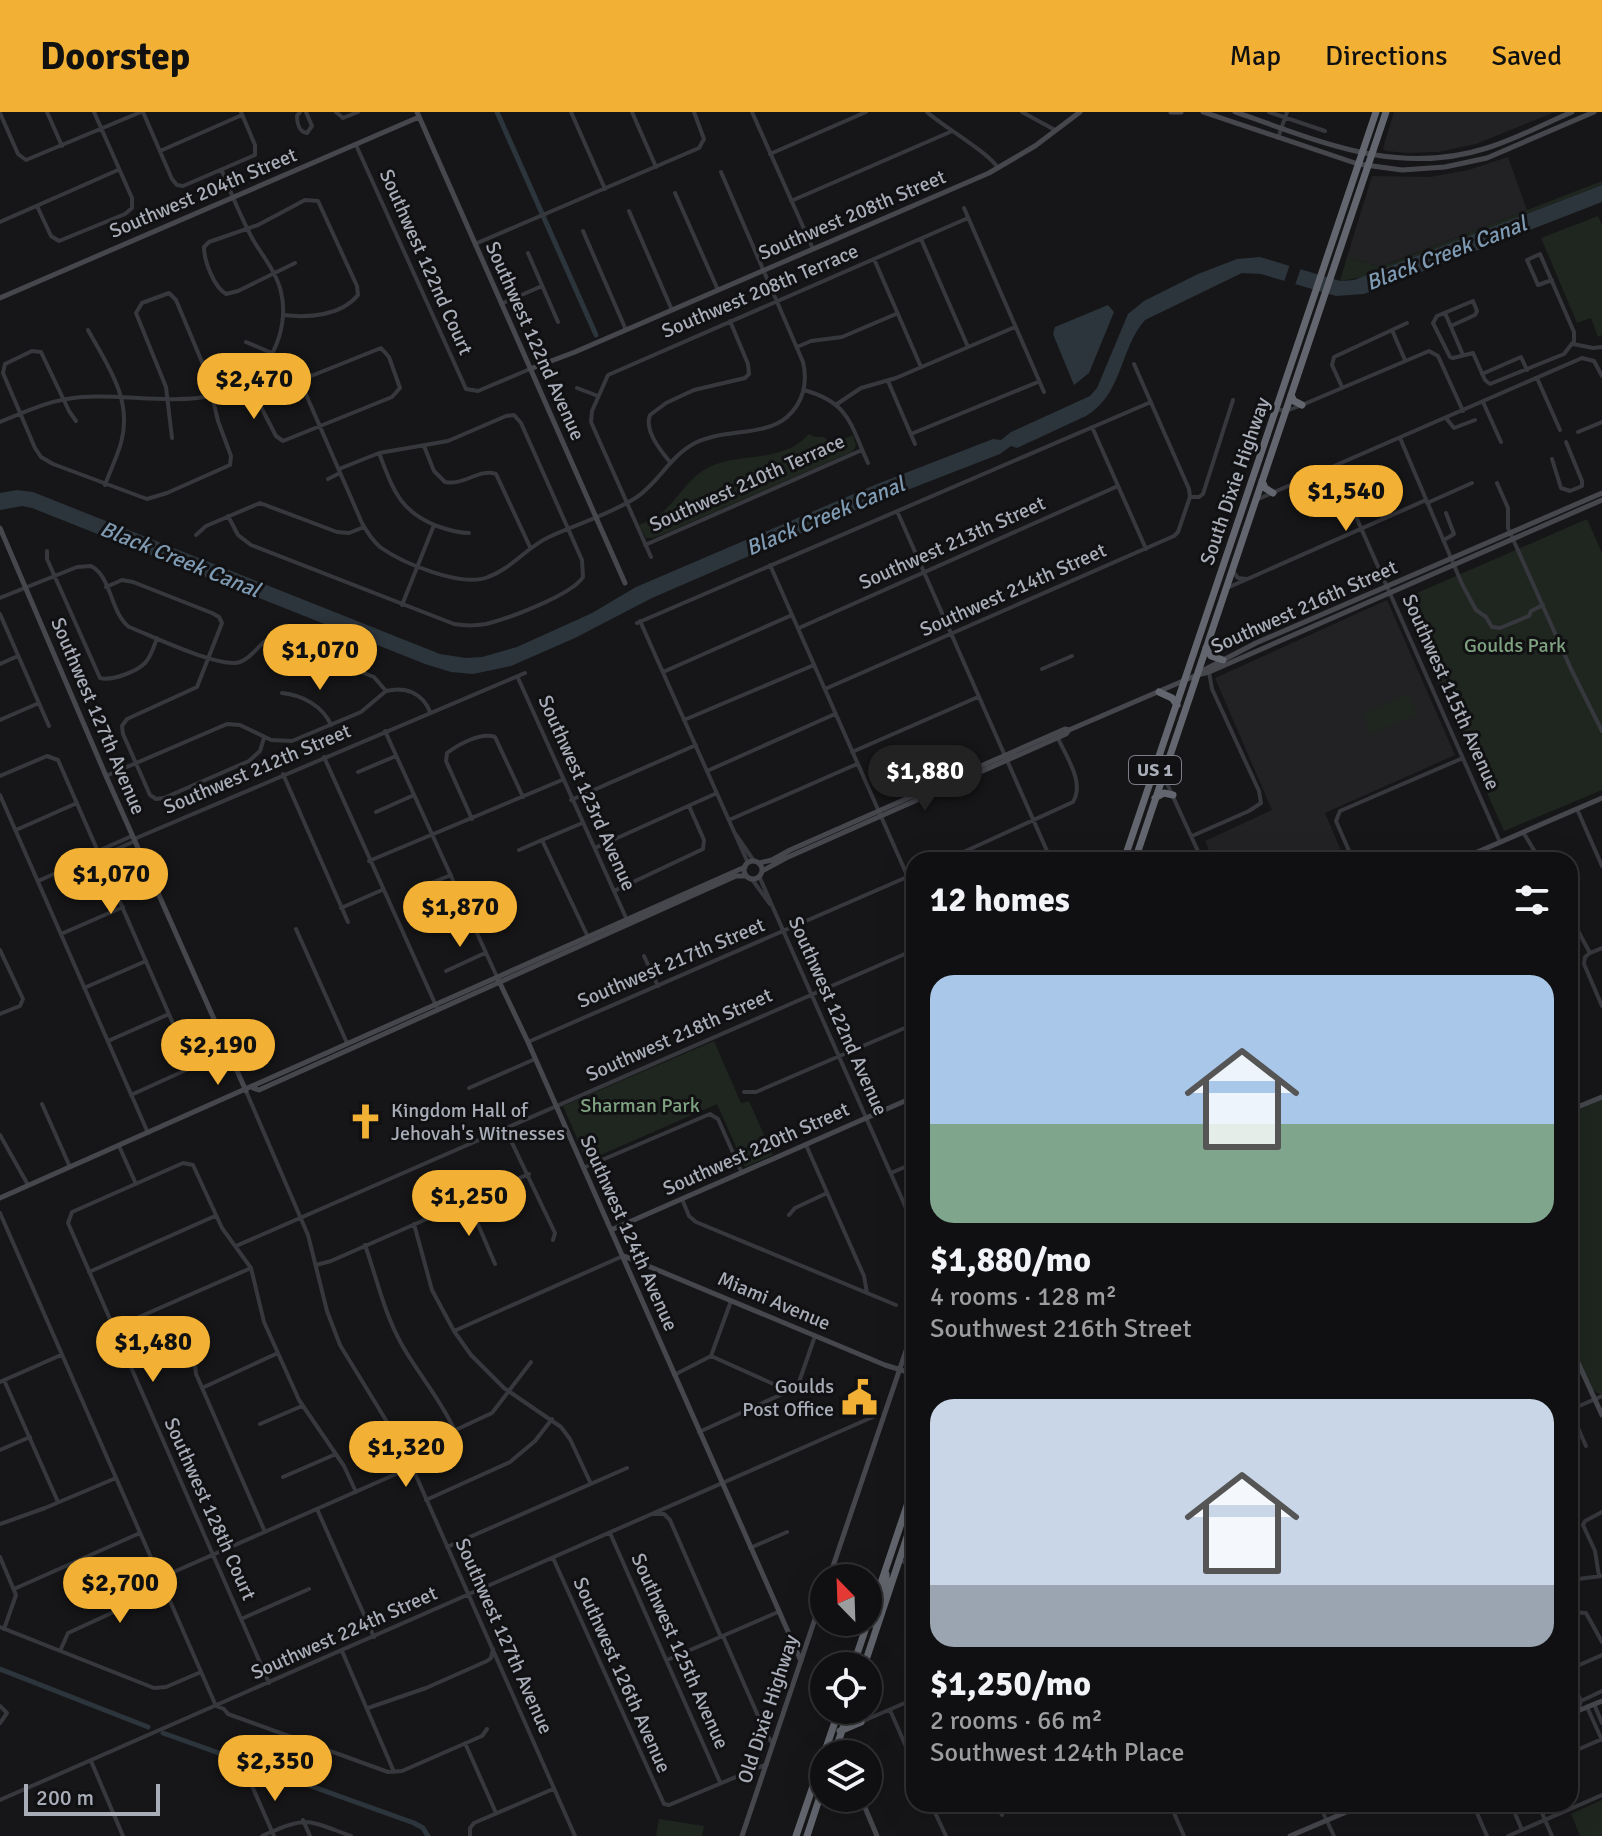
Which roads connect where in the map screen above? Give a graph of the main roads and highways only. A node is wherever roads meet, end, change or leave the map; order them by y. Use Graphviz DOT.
graph roads {
  1 [pos="1376,112"];
  2 [pos="1386,112"];
  3 [pos="1291,395"];
  4 [pos="1302,405"];
  5 [pos="1262,481"];
  6 [pos="1273,493"];
  7 [pos="1246,498"];
  8 [pos="1256,500"];
  9 [pos="1216,587"];
  10 [pos="1206,647"];
  11 [pos="1223,660"];
  12 [pos="1197,675"];
  13 [pos="1185,681"];
  14 [pos="1159,692"];
  15 [pos="1177,705"];
  16 [pos="1170,755"];
  17 [pos="1173,795"];
  18 [pos="1155,798"];
  19 [pos="1131,852"];
  20 [pos="1132,852"];
  21 [pos="906,1511"];
  22 [pos="906,1539"];
  23 [pos="886,1568"];
  24 [pos="871,1644"];
  25 [pos="858,1652"];
  26 [pos="868,1652"];
  27 [pos="834,1724"];
  28 [pos="844,1724"];
  29 [pos="857,1724"];
  30 [pos="842,1731"];
  31 [pos="831,1734"];
  32 [pos="831,1740"];
  33 [pos="839,1740"];
  34 [pos="810,1801"];
  35 [pos="815,1812"];
  36 [pos="796,1836"];
  37 [pos="807,1836"];
  1 -- 7 [label="highway, South Dixie Highway / US 1"];
  2 -- 3 [label="highway, South Dixie Highway / US 1"];
  3 -- 4 [label="highway"];
  3 -- 5 [label="highway, South Dixie Highway / US 1"];
  5 -- 6 [label="highway"];
  5 -- 8 [label="highway, South Dixie Highway / US 1"];
  7 -- 8 [label="highway"];
  7 -- 9 [label="highway, South Dixie Highway / US 1"];
  8 -- 10 [label="highway, South Dixie Highway / US 1"];
  9 -- 12 [label="highway"];
  9 -- 13 [label="highway, South Dixie Highway / US 1"];
  10 -- 11 [label="highway"];
  10 -- 12 [label="highway, South Dixie Highway / US 1"];
  12 -- 16 [label="highway, South Dixie Highway / US 1"];
  13 -- 15 [label="highway, South Dixie Highway / US 1"];
  13 -- 16 [label="highway"];
  14 -- 15 [label="highway"];
  15 -- 19 [label="highway, South Dixie Highway / US 1"];
  16 -- 18 [label="highway, South Dixie Highway / US 1"];
  17 -- 18 [label="highway"];
  18 -- 20 [label="highway, South Dixie Highway / US 1"];
  21 -- 23 [label="highway"];
  22 -- 24 [label="highway"];
  23 -- 24 [label="highway"];
  23 -- 25 [label="highway"];
  24 -- 26 [label="highway"];
  27 -- 31 [label="highway"];
  28 -- 30 [label="highway"];
  29 -- 30 [label="highway"];
  30 -- 31 [label="highway"];
  30 -- 33 [label="highway"];
  31 -- 32 [label="highway"];
  34 -- 36 [label="highway"];
  35 -- 37 [label="highway"];
}
